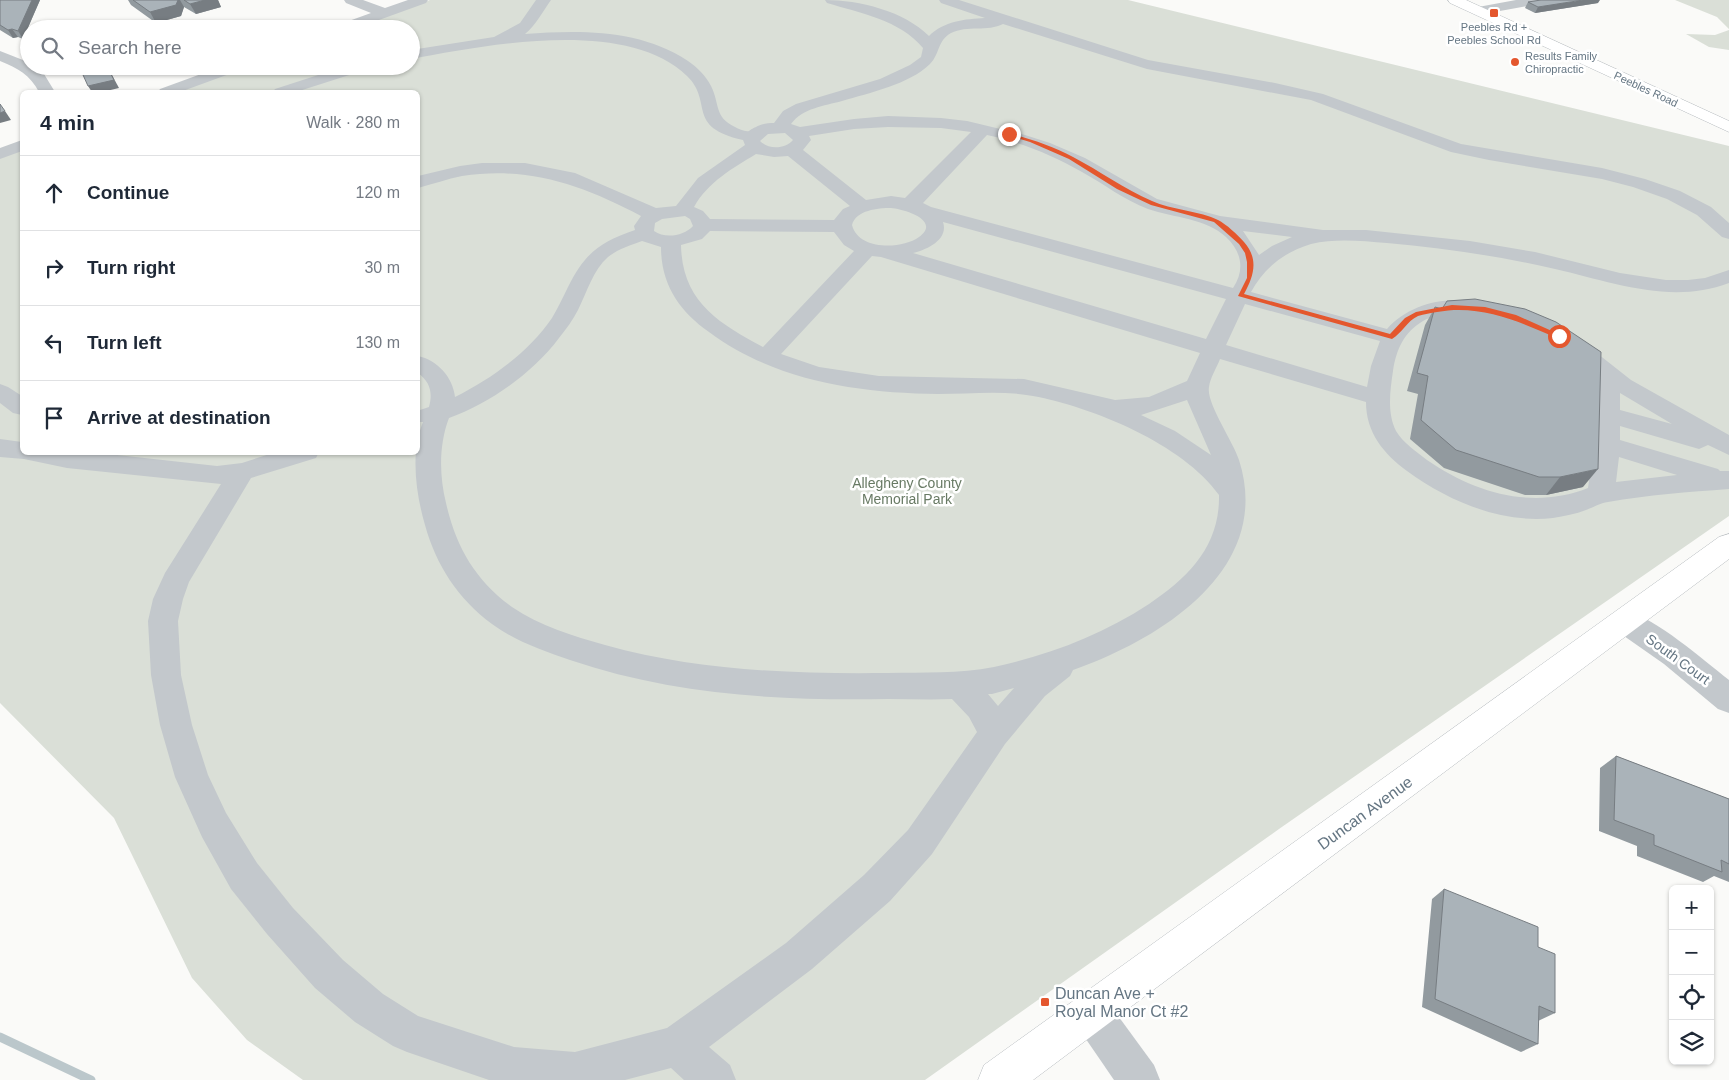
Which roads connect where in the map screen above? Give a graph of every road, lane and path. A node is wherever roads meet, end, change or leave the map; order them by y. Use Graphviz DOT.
graph roads {
  1 [pos="351,0"];
  2 [pos="421,0"];
  3 [pos="544,0"];
  4 [pos="832,0"];
  5 [pos="946,0"];
  6 [pos="1455,0"];
  7 [pos="1538,0"];
  8 [pos="966,7"];
  9 [pos="1478,11"];
  10 [pos="384,13"];
  11 [pos="365,20"];
  12 [pos="1018,23"];
  13 [pos="962,25"];
  14 [pos="913,30"];
  15 [pos="947,30"];
  16 [pos="492,41"];
  17 [pos="932,47"];
  18 [pos="420,52"];
  19 [pos="0,56"];
  20 [pos="20,65"];
  21 [pos="37,75"];
  22 [pos="213,75"];
  23 [pos="335,75"];
  24 [pos="46,90"];
  25 [pos="172,90"];
  26 [pos="287,90"];
  27 [pos="1729,127"];
  28 [pos="779,128"];
  29 [pos="983,129"];
  30 [pos="798,133"];
  31 [pos="754,142"];
  32 [pos="20,146"];
  33 [pos="790,150"];
  34 [pos="0,154"];
  35 [pos="420,181"];
  36 [pos="862,206"];
  37 [pos="917,208"];
  38 [pos="682,211"];
  39 [pos="1216,221"];
  40 [pos="651,224"];
  41 [pos="703,225"];
  42 [pos="843,226"];
  43 [pos="1729,233"];
  44 [pos="1334,235"];
  45 [pos="671,242"];
  46 [pos="876,250"];
  47 [pos="1729,276"];
  48 [pos="1245,286"];
  49 [pos="1495,312"];
  50 [pos="1552,333"];
  51 [pos="1392,337"];
  52 [pos="1214,349"];
  53 [pos="767,356"];
  54 [pos="420,364"];
  55 [pos="1602,369"];
  56 [pos="1197,386"];
  57 [pos="0,392"];
  58 [pos="1378,398"];
  59 [pos="20,406"];
  60 [pos="1103,407"];
  61 [pos="1608,414"];
  62 [pos="429,416"];
  63 [pos="1607,445"];
  64 [pos="1729,447"];
  65 [pos="0,448"];
  66 [pos="20,451"];
  67 [pos="70,455"];
  68 [pos="297,455"];
  69 [pos="96,457"];
  70 [pos="139,459"];
  71 [pos="242,472"];
  72 [pos="1727,480"];
  73 [pos="1233,494"];
  74 [pos="1599,494"];
  75 [pos="1729,544"];
  76 [pos="1624,621"];
  77 [pos="1066,661"];
  78 [pos="959,685"];
  79 [pos="1729,699"];
  80 [pos="994,734"];
  81 [pos="1091,1012"];
  82 [pos="676,1046"];
  83 [pos="715,1080"];
  84 [pos="999,1080"];
  85 [pos="1139,1080"];
  1 -- 10 [label="street"];
  2 -- 10 [label="street"];
  3 -- 16 [label="street"];
  4 -- 14 [label="street"];
  5 -- 8 [label="street"];
  6 -- 9 [label="main road, Peebles Road"];
  7 -- 9 [label="street"];
  8 -- 12 [label="street"];
  8 -- 13 [label="street"];
  9 -- 27 [label="main road, Peebles Road"];
  10 -- 11 [label="street"];
  12 -- 13 [label="street"];
  12 -- 43 [label="street"];
  13 -- 15 [label="street"];
  14 -- 15 [label="street"];
  14 -- 17 [label="street"];
  15 -- 17 [label="street"];
  16 -- 18 [label="street"];
  16 -- 31 [label="street"];
  17 -- 28 [label="street"];
  19 -- 20 [label="street"];
  21 -- 24 [label="street"];
  22 -- 25 [label="street"];
  23 -- 26 [label="street"];
  28 -- 30 [label="street"];
  28 -- 31 [label="street"];
  29 -- 30 [label="street"];
  29 -- 37 [label="street"];
  29 -- 39 [label="street"];
  30 -- 33 [label="street"];
  31 -- 33 [label="street"];
  31 -- 38 [label="street"];
  32 -- 34 [label="street"];
  33 -- 36 [label="street"];
  35 -- 40 [label="street"];
  36 -- 37 [label="street"];
  36 -- 42 [label="street"];
  37 -- 46 [label="street"];
  37 -- 48 [label="street"];
  38 -- 40 [label="street"];
  38 -- 41 [label="street"];
  39 -- 44 [label="street"];
  39 -- 48 [label="street"];
  40 -- 45 [label="street"];
  40 -- 62 [label="street"];
  41 -- 42 [label="street"];
  41 -- 45 [label="street"];
  42 -- 46 [label="street"];
  44 -- 47 [label="street"];
  44 -- 48 [label="street"];
  45 -- 53 [label="street"];
  46 -- 52 [label="street"];
  46 -- 53 [label="street"];
  48 -- 51 [label="street"];
  48 -- 52 [label="street"];
  49 -- 51 [label="street"];
  50 -- 55 [label="street"];
  51 -- 58 [label="street"];
  52 -- 56 [label="street"];
  52 -- 58 [label="street"];
  53 -- 60 [label="street"];
  54 -- 62 [label="street"];
  55 -- 61 [label="street"];
  55 -- 64 [label="street"];
  56 -- 60 [label="street"];
  56 -- 73 [label="street"];
  57 -- 59 [label="street"];
  58 -- 74 [label="street"];
  60 -- 73 [label="street"];
  61 -- 63 [label="street"];
  61 -- 64 [label="street"];
  62 -- 78 [label="street"];
  63 -- 72 [label="street"];
  63 -- 74 [label="street"];
  65 -- 66 [label="street"];
  67 -- 69 [label="street"];
  68 -- 71 [label="street"];
  69 -- 70 [label="street"];
  70 -- 71 [label="street"];
  71 -- 82 [label="street"];
  72 -- 74 [label="street"];
  73 -- 77 [label="street"];
  75 -- 76 [label="main road, Duncan Avenue"];
  76 -- 79 [label="street, South Court"];
  76 -- 81 [label="main road, Duncan Avenue"];
  77 -- 78 [label="street"];
  77 -- 80 [label="street"];
  78 -- 80 [label="street"];
  80 -- 82 [label="street"];
  81 -- 84 [label="main road, Duncan Avenue"];
  81 -- 85 [label="street"];
  82 -- 83 [label="street"];
}
